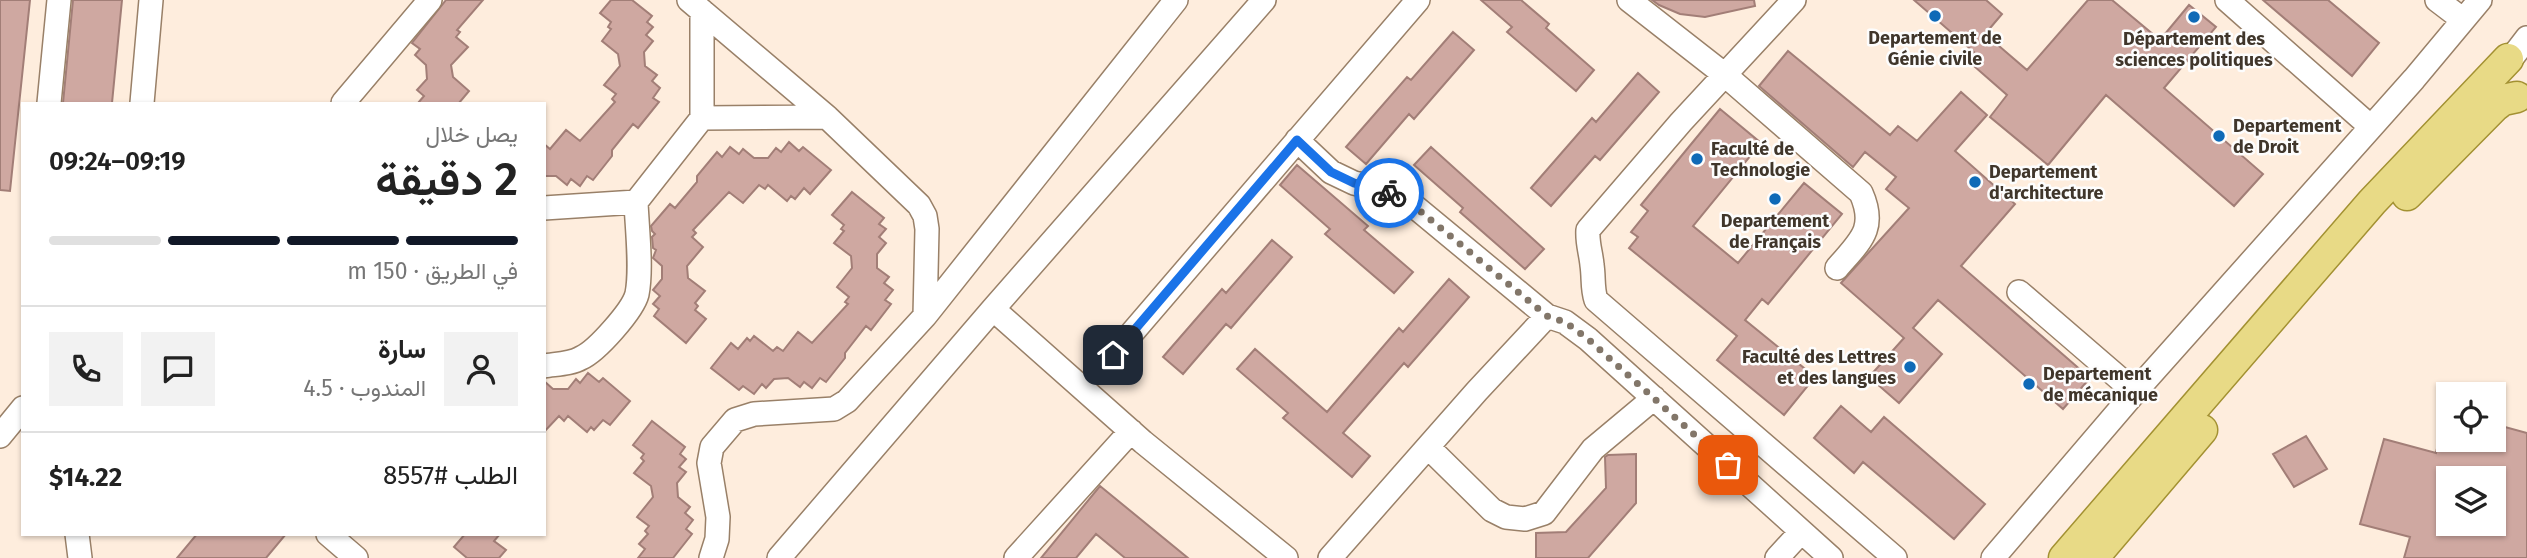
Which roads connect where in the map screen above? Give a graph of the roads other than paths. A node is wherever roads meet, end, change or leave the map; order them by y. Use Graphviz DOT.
graph roads {
  1 [pos="59,0"];
  2 [pos="151,0"];
  3 [pos="430,0"];
  4 [pos="1176,0"];
  5 [pos="1264,0"];
  6 [pos="1418,0"];
  7 [pos="1629,0"];
  8 [pos="1794,0"];
  9 [pos="2227,0"];
  10 [pos="2437,0"];
  11 [pos="2480,0"];
  12 [pos="695,5"];
  13 [pos="2462,19"];
  14 [pos="2519,51"];
  15 [pos="1724,75"];
  16 [pos="2524,98"];
  17 [pos="48,102"];
  18 [pos="142,102"];
  19 [pos="344,102"];
  20 [pos="827,117"];
  21 [pos="702,118"];
  22 [pos="2371,127"];
  23 [pos="1297,140"];
  24 [pos="636,202"];
  25 [pos="546,208"];
  26 [pos="1838,268"];
  27 [pos="2019,292"];
  28 [pos="993,309"];
  29 [pos="925,316"];
  30 [pos="1547,316"];
  31 [pos="1113,355"];
  32 [pos="546,366"];
  33 [pos="2135,392"];
  34 [pos="1654,398"];
  35 [pos="21,410"];
  36 [pos="1131,431"];
  37 [pos="0,436"];
  38 [pos="1428,447"];
  39 [pos="1801,532"];
  40 [pos="78,536"];
  41 [pos="80,558"];
  42 [pos="710,558"];
  43 [pos="779,558"];
  44 [pos="1016,558"];
  45 [pos="1286,558"];
  46 [pos="1330,558"];
  47 [pos="1777,558"];
  48 [pos="1831,558"];
  49 [pos="1895,558"];
  50 [pos="1993,558"];
  51 [pos="2064,558"];
  52 [pos="2093,558"];
  1 -- 17 [label="street"];
  2 -- 18 [label="street"];
  3 -- 19 [label="street"];
  4 -- 29 [label="street"];
  5 -- 28 [label="street"];
  6 -- 23 [label="street"];
  7 -- 15 [label="street"];
  8 -- 15 [label="street"];
  9 -- 22 [label="street"];
  10 -- 13 [label="street"];
  11 -- 13 [label="street"];
  12 -- 20 [label="street"];
  12 -- 21 [label="street"];
  13 -- 22 [label="street"];
  14 -- 16 [label="main road"];
  14 -- 51 [label="main road"];
  15 -- 26 [label="street"];
  15 -- 49 [label="street"];
  16 -- 52 [label="main road"];
  20 -- 21 [label="street"];
  20 -- 29 [label="street"];
  21 -- 24 [label="street"];
  22 -- 33 [label="street"];
  23 -- 30 [label="street"];
  23 -- 31 [label="street"];
  24 -- 25 [label="street"];
  24 -- 32 [label="street"];
  27 -- 33 [label="street"];
  28 -- 36 [label="street"];
  28 -- 43 [label="street"];
  29 -- 42 [label="street"];
  30 -- 34 [label="street"];
  30 -- 38 [label="street"];
  33 -- 50 [label="street"];
  34 -- 38 [label="street"];
  34 -- 39 [label="street"];
  35 -- 37 [label="street"];
  36 -- 44 [label="street"];
  36 -- 45 [label="street"];
  38 -- 46 [label="street"];
  39 -- 47 [label="street"];
  39 -- 48 [label="street"];
  40 -- 41 [label="street"];
}
